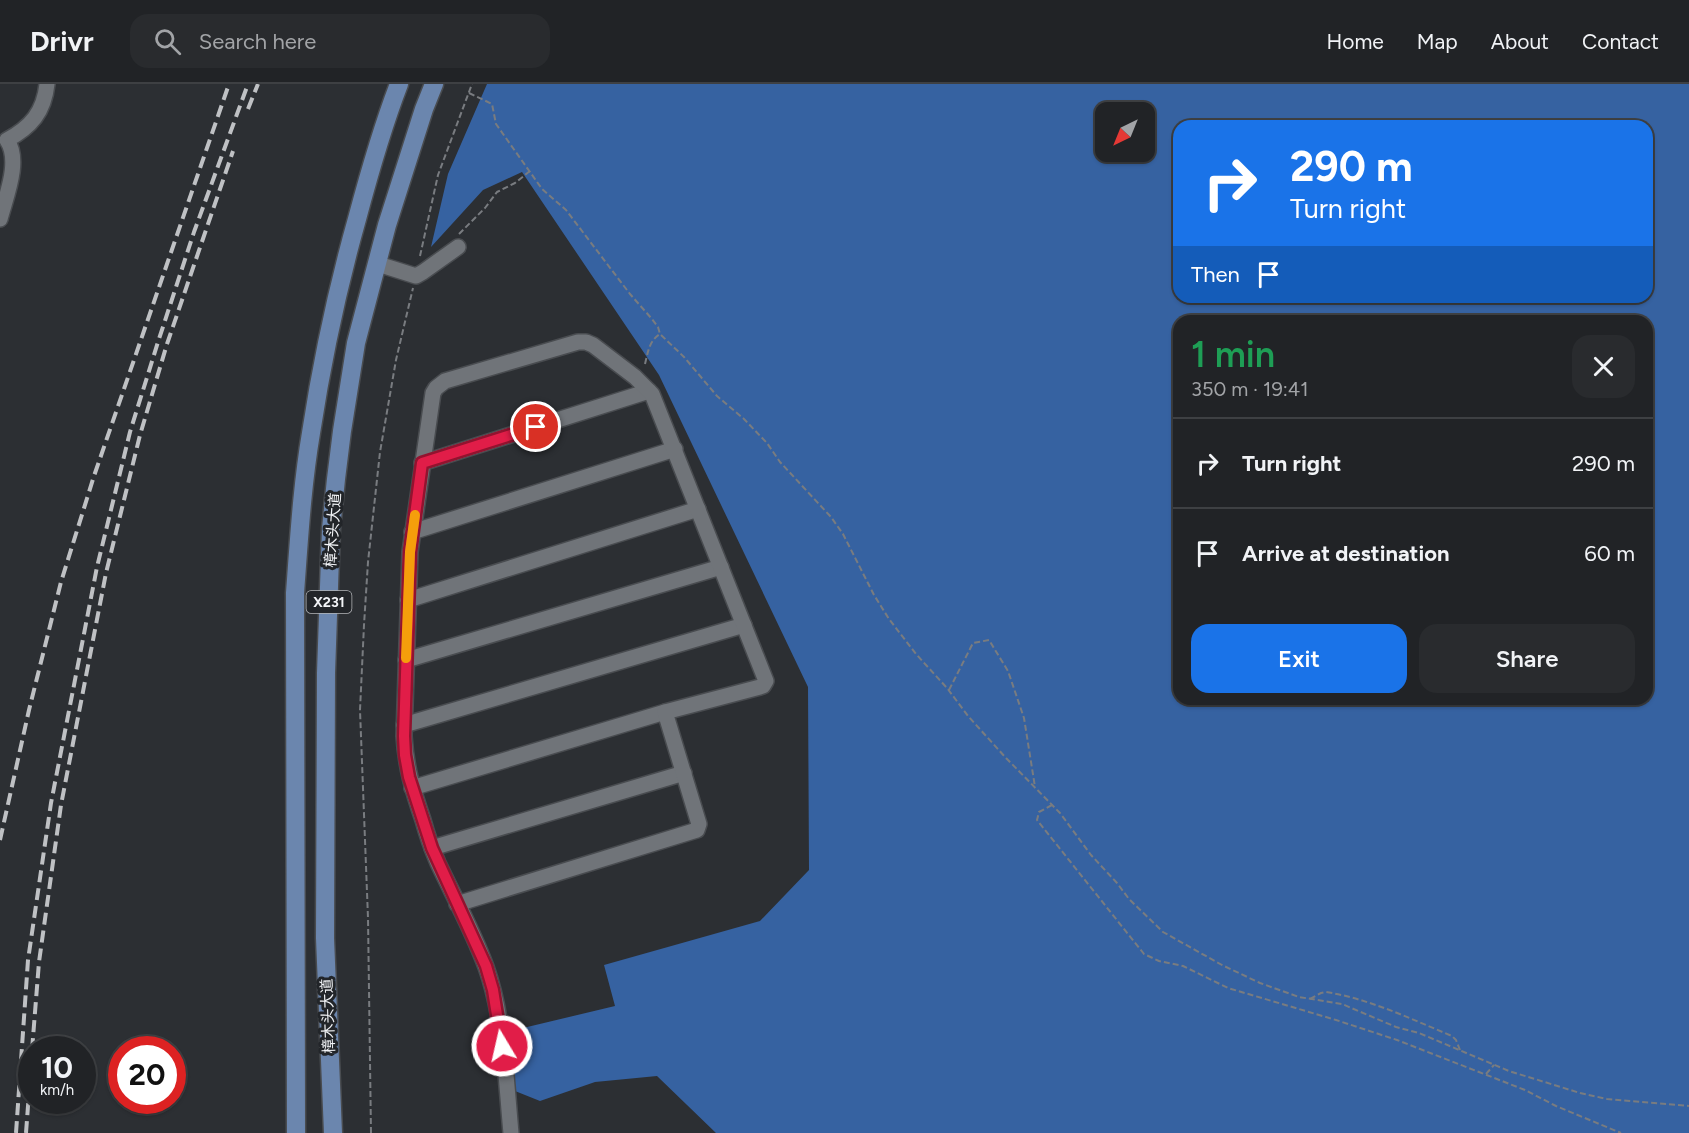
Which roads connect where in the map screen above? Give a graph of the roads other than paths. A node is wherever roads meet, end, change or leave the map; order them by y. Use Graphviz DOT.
graph roads {
  1 [pos="47,84"];
  2 [pos="399,84"];
  3 [pos="434,84"];
  4 [pos="3,141"];
  5 [pos="0,219"];
  6 [pos="452,251"];
  7 [pos="378,264"];
  8 [pos="645,364"];
  9 [pos="635,377"];
  10 [pos="649,391"];
  11 [pos="675,449"];
  12 [pos="422,463"];
  13 [pos="698,509"];
  14 [pos="412,532"];
  15 [pos="721,567"];
  16 [pos="408,600"];
  17 [pos="744,626"];
  18 [pos="406,660"];
  19 [pos="665,712"];
  20 [pos="405,725"];
  21 [pos="684,773"];
  22 [pos="412,788"];
  23 [pos="432,848"];
  24 [pos="457,904"];
  25 [pos="296,1132"];
  26 [pos="333,1133"];
  27 [pos="511,1133"];
  1 -- 4 [label="lane"];
  2 -- 25 [label="main road, 樟木头大道 / X231"];
  3 -- 7 [label="main road, 樟木头大道 / X231"];
  4 -- 5 [label="lane"];
  6 -- 7 [label="lane"];
  7 -- 26 [label="main road, 樟木头大道 / X231"];
  8 -- 9 [label="lane"];
  9 -- 10 [label="lane"];
  9 -- 12 [label="lane"];
  10 -- 11 [label="lane"];
  10 -- 12 [label="lane"];
  11 -- 13 [label="lane"];
  11 -- 14 [label="lane"];
  12 -- 14 [label="lane"];
  13 -- 15 [label="lane"];
  13 -- 16 [label="lane"];
  14 -- 16 [label="lane"];
  15 -- 17 [label="lane"];
  15 -- 18 [label="lane"];
  16 -- 18 [label="lane"];
  17 -- 19 [label="lane"];
  17 -- 20 [label="lane"];
  18 -- 20 [label="lane"];
  19 -- 21 [label="lane"];
  19 -- 22 [label="lane"];
  20 -- 22 [label="lane"];
  21 -- 23 [label="lane"];
  21 -- 24 [label="lane"];
  22 -- 23 [label="lane"];
  23 -- 24 [label="lane"];
  24 -- 27 [label="lane"];
}
